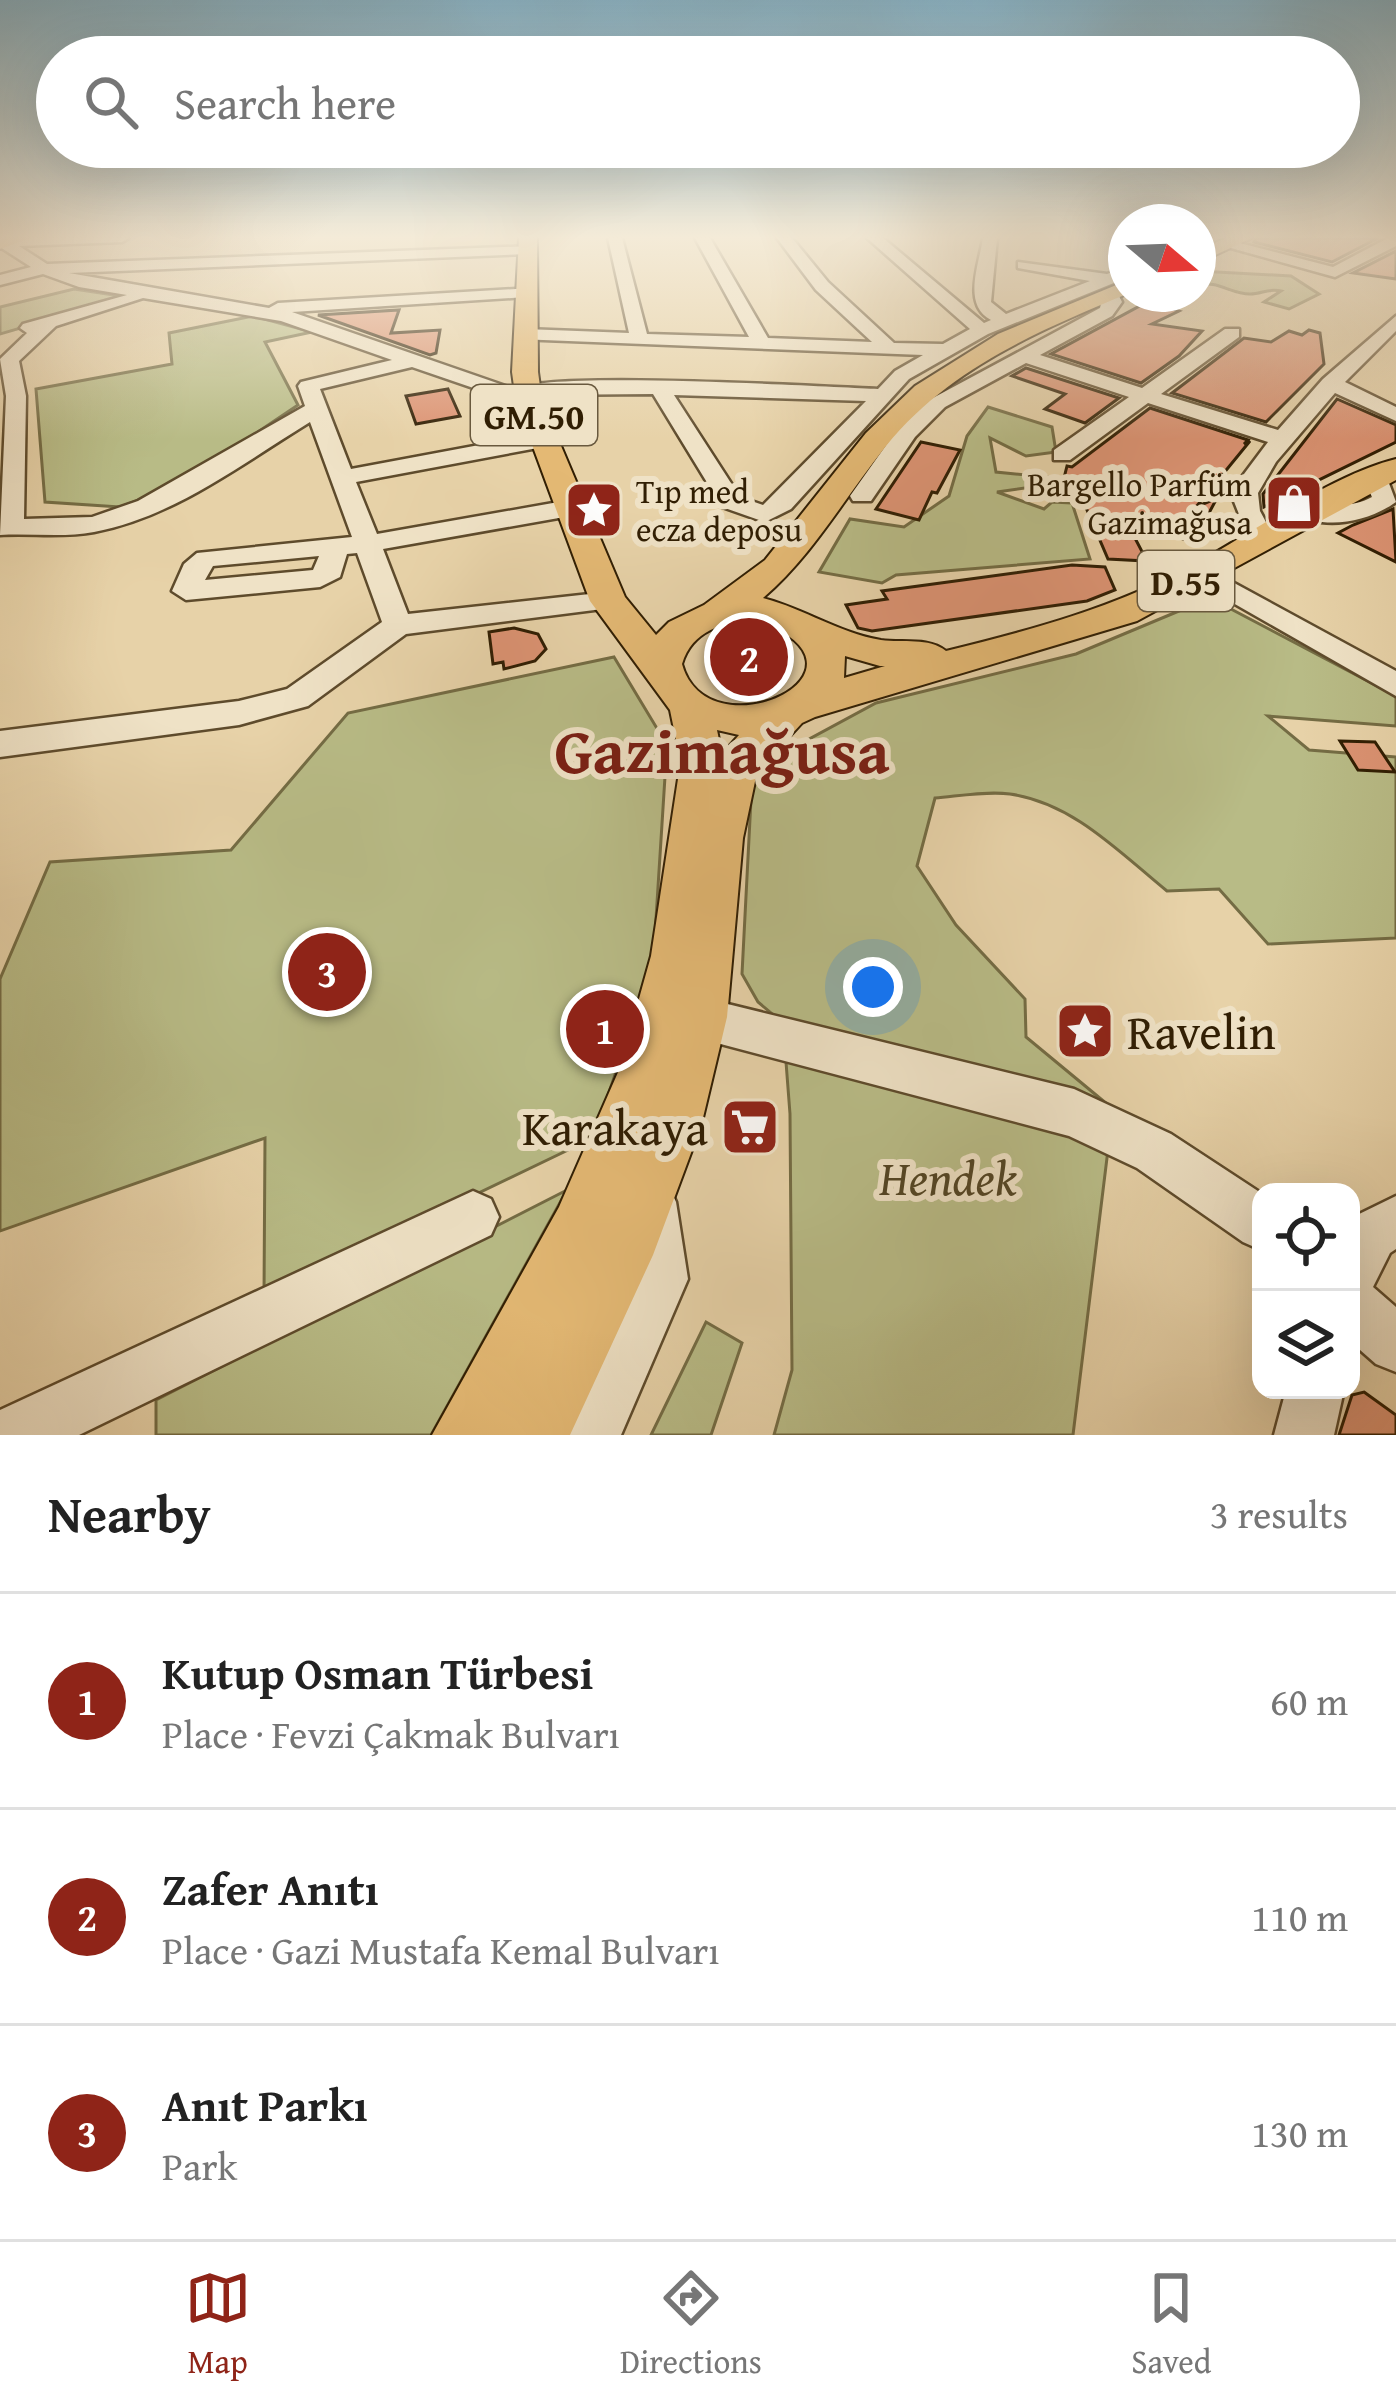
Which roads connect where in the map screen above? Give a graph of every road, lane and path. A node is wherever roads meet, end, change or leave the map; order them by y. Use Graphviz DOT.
graph roads {
  1 [pos="110,305"];
  2 [pos="273,305"];
  3 [pos="519,305"];
  4 [pos="632,305"];
  5 [pos="739,305"];
  6 [pos="843,305"];
  7 [pos="954,305"];
  8 [pos="983,305"];
  9 [pos="1050,305"];
  10 [pos="1074,305"];
  11 [pos="1108,309"];
  12 [pos="1004,320"];
  13 [pos="1396,321"];
  14 [pos="50,322"];
  15 [pos="982,330"];
  16 [pos="329,332"];
  17 [pos="1232,333"];
  18 [pos="0,336"];
  19 [pos="639,337"];
  20 [pos="518,338"];
  21 [pos="297,339"];
  22 [pos="1373,340"];
  23 [pos="760,342"];
  24 [pos="886,345"];
  25 [pos="942,350"];
  26 [pos="1396,352"];
  27 [pos="1022,356"];
  28 [pos="4,361"];
  29 [pos="409,361"];
  30 [pos="1330,383"];
  31 [pos="660,389"];
  32 [pos="528,395"];
  33 [pos="879,395"];
  34 [pos="1146,396"];
  35 [pos="312,398"];
  36 [pos="1396,415"];
  37 [pos="543,440"];
  38 [pos="1285,440"];
  39 [pos="1063,455"];
  40 [pos="340,478"];
  41 [pos="1389,478"];
  42 [pos="862,496"];
  43 [pos="569,508"];
  44 [pos="6,527"];
  45 [pos="1261,537"];
  46 [pos="367,544"];
  47 [pos="335,546"];
  48 [pos="796,552"];
  49 [pos="1201,573"];
  50 [pos="604,590"];
  51 [pos="716,610"];
  52 [pos="398,625"];
  53 [pos="804,626"];
  54 [pos="961,658"];
  55 [pos="1396,685"];
  56 [pos="677,688"];
  57 [pos="797,710"];
  58 [pos="0,743"];
  59 [pos="699,1019"];
  60 [pos="1206,1184"];
  61 [pos="648,1189"];
  62 [pos="1252,1202"];
  63 [pos="473,1217"];
  64 [pos="1252,1217"];
  65 [pos="1360,1313"];
  66 [pos="1396,1344"];
  67 [pos="1314,1399"];
  68 [pos="14,1435"];
  69 [pos="470,1435"];
  70 [pos="530,1435"];
  71 [pos="592,1435"];
  72 [pos="1304,1435"];
  1 -- 14 [label="street"];
  2 -- 16 [label="street"];
  3 -- 20 [label="main road, GM.50"];
  4 -- 19 [label="street"];
  5 -- 23 [label="street"];
  6 -- 24 [label="street"];
  7 -- 15 [label="street"];
  8 -- 12 [label="street"];
  9 -- 12 [label="street"];
  10 -- 48 [label="main road"];
  11 -- 27 [label="street"];
  12 -- 15 [label="street"];
  13 -- 22 [label="street"];
  14 -- 18 [label="street"];
  14 -- 28 [label="street"];
  15 -- 25 [label="street"];
  16 -- 21 [label="street"];
  16 -- 29 [label="street"];
  17 -- 34 [label="street"];
  19 -- 20 [label="street"];
  19 -- 23 [label="street"];
  20 -- 32 [label="main road, GM.50"];
  22 -- 26 [label="street"];
  22 -- 30 [label="street"];
  23 -- 24 [label="street"];
  24 -- 25 [label="street"];
  25 -- 33 [label="street"];
  27 -- 34 [label="street"];
  27 -- 42 [label="street"];
  28 -- 44 [label="street"];
  29 -- 32 [label="street"];
  29 -- 35 [label="street"];
  30 -- 36 [label="street"];
  30 -- 38 [label="street"];
  31 -- 32 [label="street"];
  31 -- 33 [label="street"];
  31 -- 33 [label="street"];
  32 -- 37 [label="main road, GM.50"];
  34 -- 38 [label="street"];
  34 -- 39 [label="street"];
  35 -- 40 [label="street"];
  35 -- 44 [label="street"];
  37 -- 40 [label="street"];
  37 -- 43 [label="main road, GM.50"];
  38 -- 45 [label="street"];
  40 -- 46 [label="street"];
  41 -- 45 [label="main road, D.55"];
  43 -- 46 [label="street"];
  43 -- 50 [label="main road, GM.50"];
  45 -- 49 [label="main road, D.55"];
  46 -- 47 [label="street"];
  46 -- 52 [label="street"];
  47 -- 47 [label="street"];
  48 -- 51 [label="main road"];
  48 -- 53 [label="main road"];
  49 -- 54 [label="main road, D.55"];
  49 -- 55 [label="street"];
  50 -- 51 [label="main road"];
  50 -- 52 [label="street"];
  50 -- 56 [label="main road, GM.50"];
  51 -- 53 [label="main road, D.55"];
  51 -- 56 [label="main road"];
  52 -- 58 [label="street"];
  53 -- 54 [label="main road, D.55"];
  53 -- 57 [label="main road"];
  54 -- 57 [label="main road, D.55"];
  56 -- 57 [label="main road, D.55"];
  56 -- 69 [label="main road"];
  57 -- 59 [label="main road"];
  59 -- 60 [label="street"];
  59 -- 61 [label="main road"];
  60 -- 62 [label="street"];
  60 -- 64 [label="street"];
  61 -- 70 [label="main road"];
  61 -- 71 [label="street"];
  63 -- 68 [label="street"];
  65 -- 66 [label="street"];
  67 -- 72 [label="street"];
}
